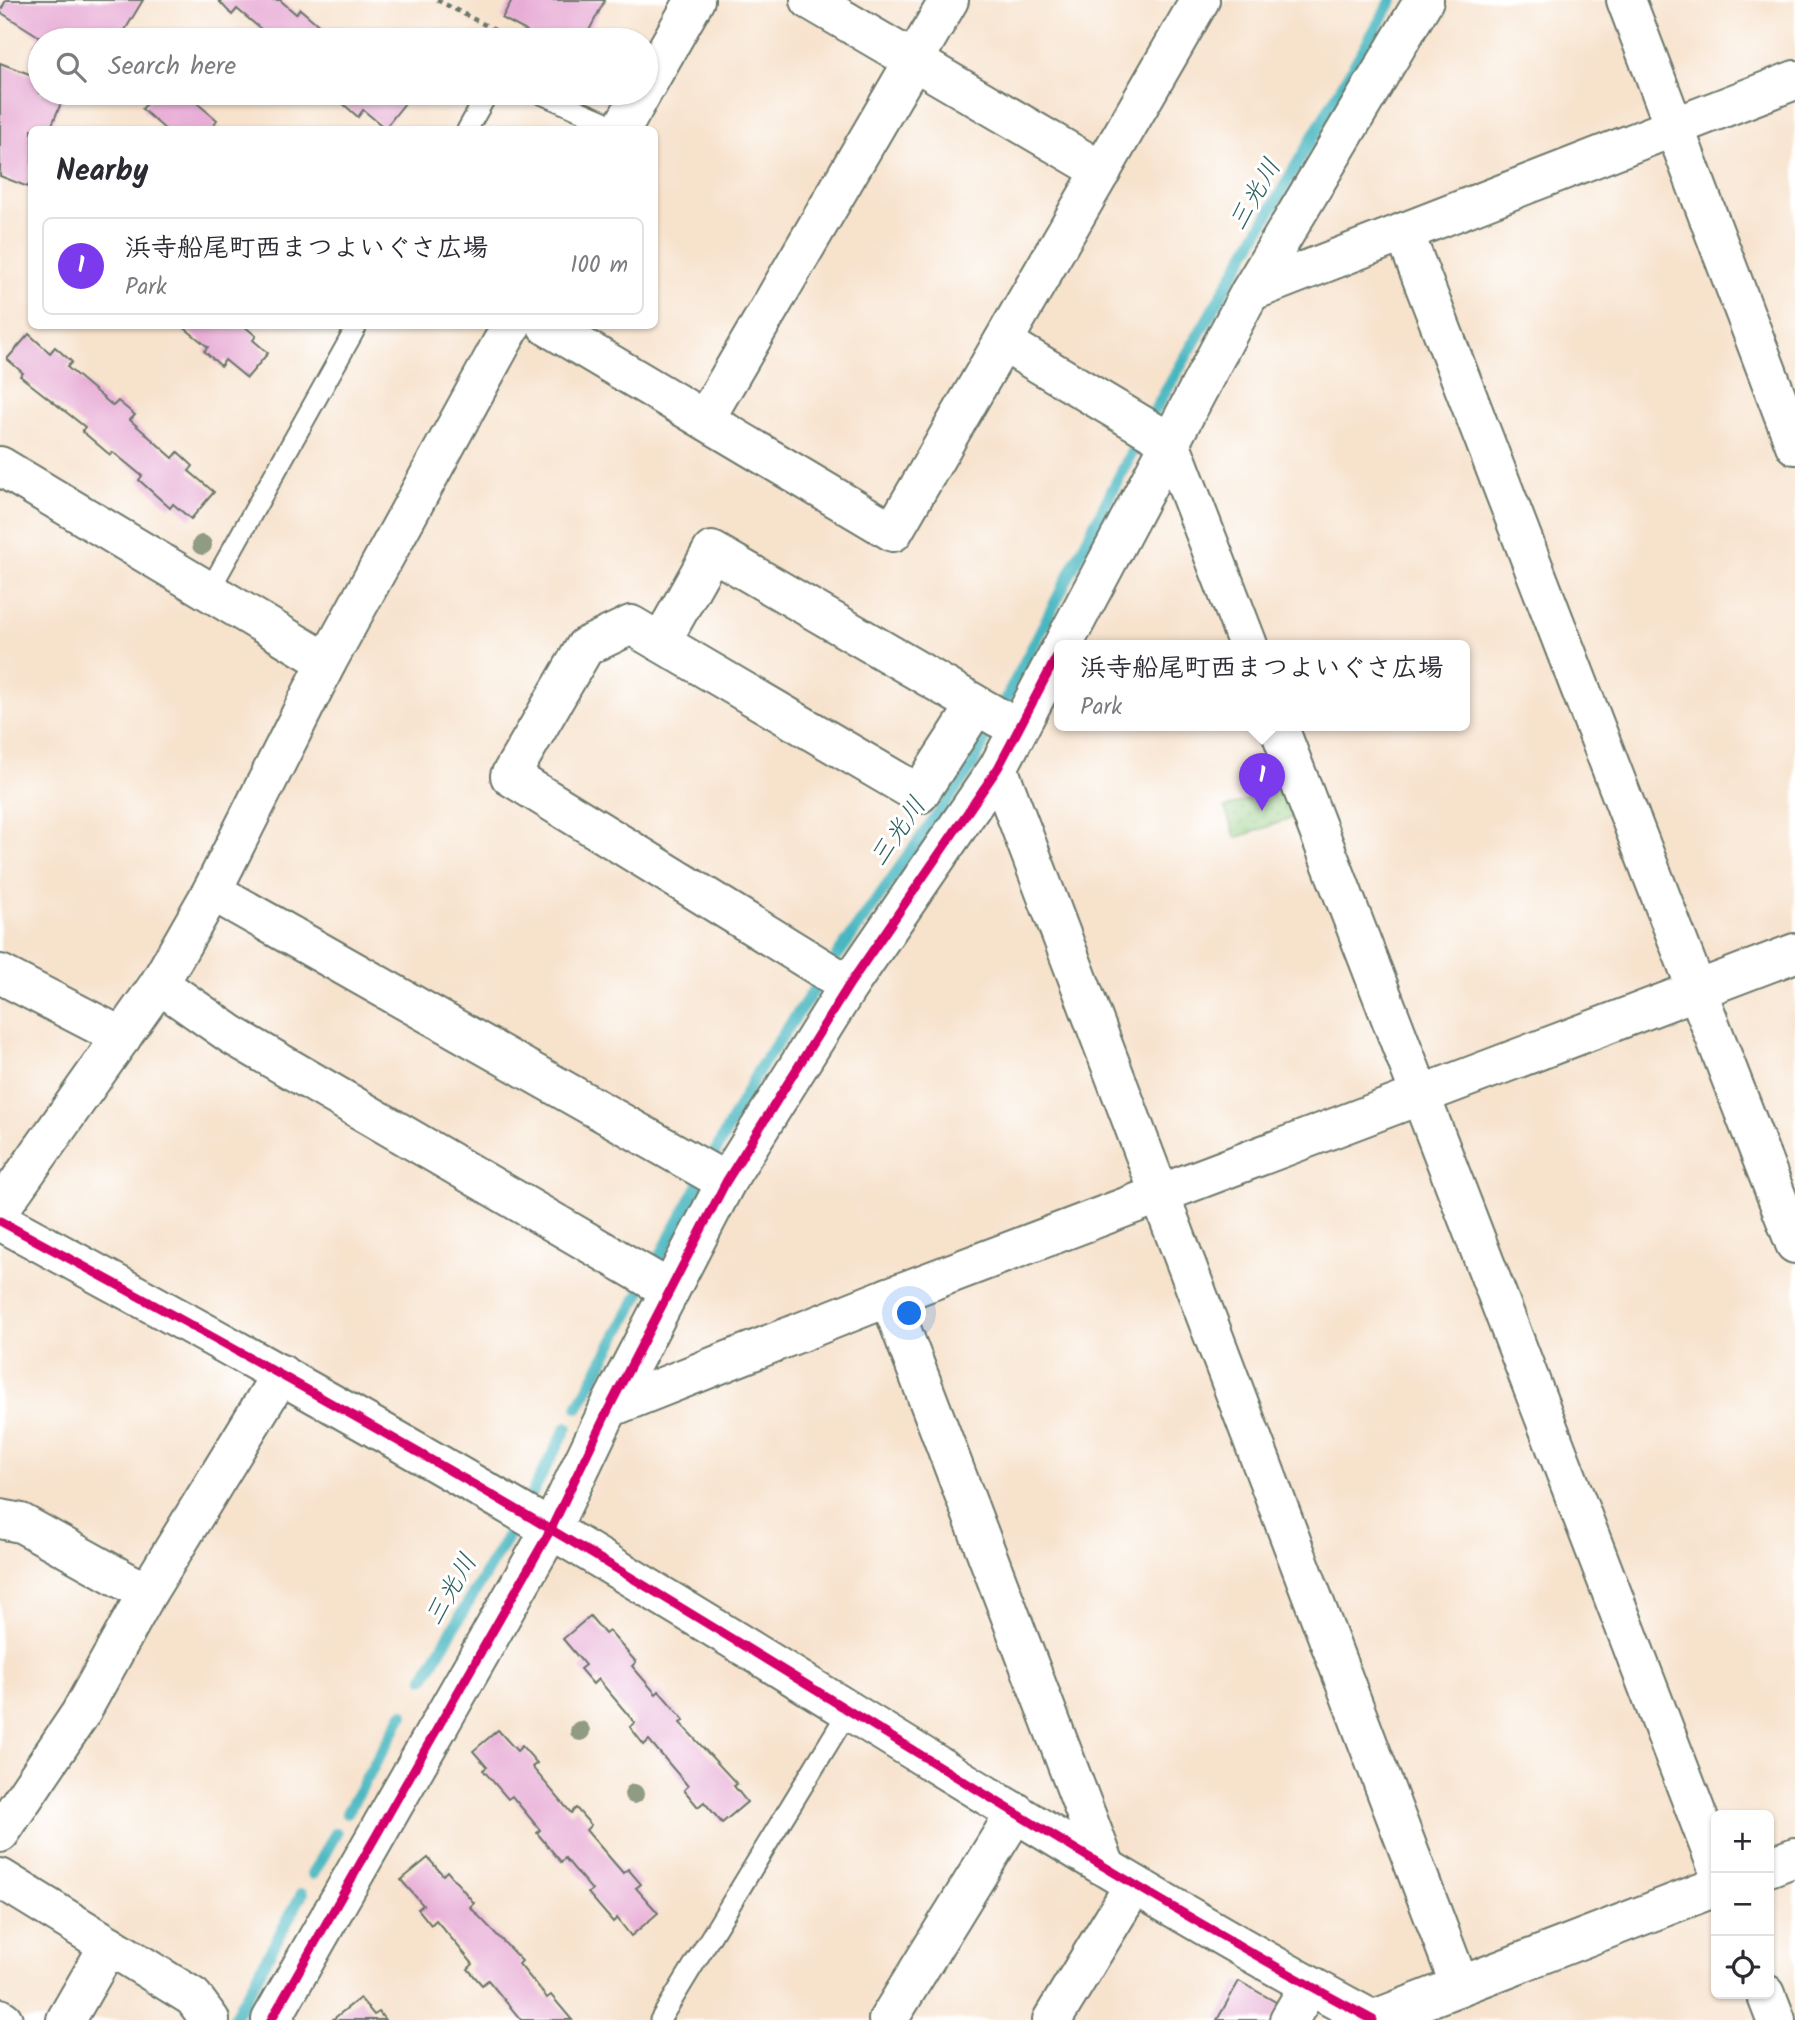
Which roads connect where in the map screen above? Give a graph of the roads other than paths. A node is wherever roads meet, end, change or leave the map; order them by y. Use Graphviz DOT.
graph roads {
  1 [pos="695,0"];
  2 [pos="810,0"];
  3 [pos="949,0"];
  4 [pos="1200,0"];
  5 [pos="1424,0"];
  6 [pos="1626,0"];
  7 [pos="913,61"];
  8 [pos="658,65"];
  9 [pos="1795,80"];
  10 [pos="481,105"];
  11 [pos="567,105"];
  12 [pos="635,105"];
  13 [pos="469,126"];
  14 [pos="615,126"];
  15 [pos="624,126"];
  16 [pos="1673,130"];
  17 [pos="1102,170"];
  18 [pos="1404,232"];
  19 [pos="1250,292"];
  20 [pos="356,329"];
  21 [pos="509,329"];
  22 [pos="552,329"];
  23 [pos="1003,342"];
  24 [pos="705,419"];
  25 [pos="1163,437"];
  26 [pos="1795,445"];
  27 [pos="0,466"];
  28 [pos="209,591"];
  29 [pos="1065,640"];
  30 [pos="1246,640"];
  31 [pos="661,642"];
  32 [pos="1054,662"];
  33 [pos="327,663"];
  34 [pos="976,706"];
  35 [pos="1019,728"];
  36 [pos="1280,731"];
  37 [pos="998,768"];
  38 [pos="212,891"];
  39 [pos="1795,953"];
  40 [pos="0,974"];
  41 [pos="159,984"];
  42 [pos="849,985"];
  43 [pos="1697,990"];
  44 [pos="122,1037"];
  45 [pos="1420,1095"];
  46 [pos="726,1182"];
  47 [pos="1157,1195"];
  48 [pos="0,1209"];
  49 [pos="0,1221"];
  50 [pos="1795,1244"];
  51 [pos="670,1290"];
  52 [pos="889,1297"];
  53 [pos="281,1374"];
  54 [pos="609,1408"];
  55 [pos="0,1519"];
  56 [pos="551,1529"];
  57 [pos="147,1593"];
  58 [pos="849,1710"];
  59 [pos="13,1787"];
  60 [pos="1016,1812"];
  61 [pos="0,1833"];
  62 [pos="1711,1851"];
  63 [pos="1795,1857"];
  64 [pos="1774,1865"];
  65 [pos="1120,1876"];
  66 [pos="0,1878"];
  67 [pos="1711,1889"];
  68 [pos="109,1945"];
  69 [pos="1309,1986"];
  70 [pos="1460,1986"];
  71 [pos="1768,1999"];
  72 [pos="66,2020"];
  73 [pos="209,2020"];
  74 [pos="271,2020"];
  75 [pos="660,2020"];
  76 [pos="888,2020"];
  77 [pos="1052,2020"];
  78 [pos="1289,2020"];
  79 [pos="1373,2020"];
  80 [pos="1776,2020"];
  1 -- 8 [label="street"];
  2 -- 7 [label="street"];
  3 -- 7 [label="street"];
  4 -- 17 [label="street"];
  5 -- 19 [label="street"];
  6 -- 16 [label="street"];
  7 -- 17 [label="street"];
  7 -- 24 [label="street"];
  9 -- 16 [label="street"];
  10 -- 13 [label="lane"];
  11 -- 14 [label="lane"];
  12 -- 15 [label="street"];
  16 -- 18 [label="street"];
  16 -- 26 [label="street"];
  17 -- 23 [label="street"];
  18 -- 19 [label="street"];
  18 -- 43 [label="street"];
  19 -- 25 [label="street"];
  20 -- 28 [label="lane"];
  21 -- 33 [label="street"];
  22 -- 24 [label="street"];
  23 -- 24 [label="street"];
  23 -- 25 [label="street"];
  25 -- 29 [label="street"];
  25 -- 30 [label="street"];
  27 -- 28 [label="street"];
  28 -- 33 [label="street"];
  31 -- 34 [label="street"];
  31 -- 34 [label="street"];
  31 -- 42 [label="street"];
  32 -- 35 [label="street"];
  33 -- 38 [label="street"];
  34 -- 35 [label="street"];
  35 -- 37 [label="street"];
  36 -- 45 [label="street"];
  37 -- 42 [label="street"];
  37 -- 47 [label="street"];
  38 -- 41 [label="street"];
  38 -- 46 [label="street"];
  39 -- 43 [label="street"];
  40 -- 44 [label="street"];
  41 -- 44 [label="street"];
  41 -- 51 [label="street"];
  42 -- 46 [label="street"];
  43 -- 45 [label="street"];
  43 -- 50 [label="street"];
  44 -- 48 [label="street"];
  45 -- 47 [label="street"];
  45 -- 62 [label="street"];
  46 -- 51 [label="street"];
  47 -- 52 [label="street"];
  47 -- 70 [label="street"];
  49 -- 53 [label="street"];
  51 -- 54 [label="street"];
  52 -- 54 [label="street"];
  52 -- 65 [label="street"];
  53 -- 56 [label="street"];
  53 -- 57 [label="street"];
  54 -- 56 [label="street"];
  55 -- 57 [label="street"];
  56 -- 58 [label="street"];
  56 -- 74 [label="street"];
  57 -- 59 [label="street"];
  58 -- 60 [label="street"];
  58 -- 75 [label="lane"];
  59 -- 61 [label="street"];
  60 -- 65 [label="street"];
  60 -- 76 [label="street"];
  63 -- 64 [label="street"];
  65 -- 69 [label="street"];
  65 -- 77 [label="street"];
  66 -- 68 [label="street"];
  67 -- 70 [label="street"];
  68 -- 72 [label="street"];
  68 -- 73 [label="street"];
  69 -- 78 [label="street"];
  69 -- 79 [label="street"];
  70 -- 79 [label="street"];
  71 -- 80 [label="street"];
}
